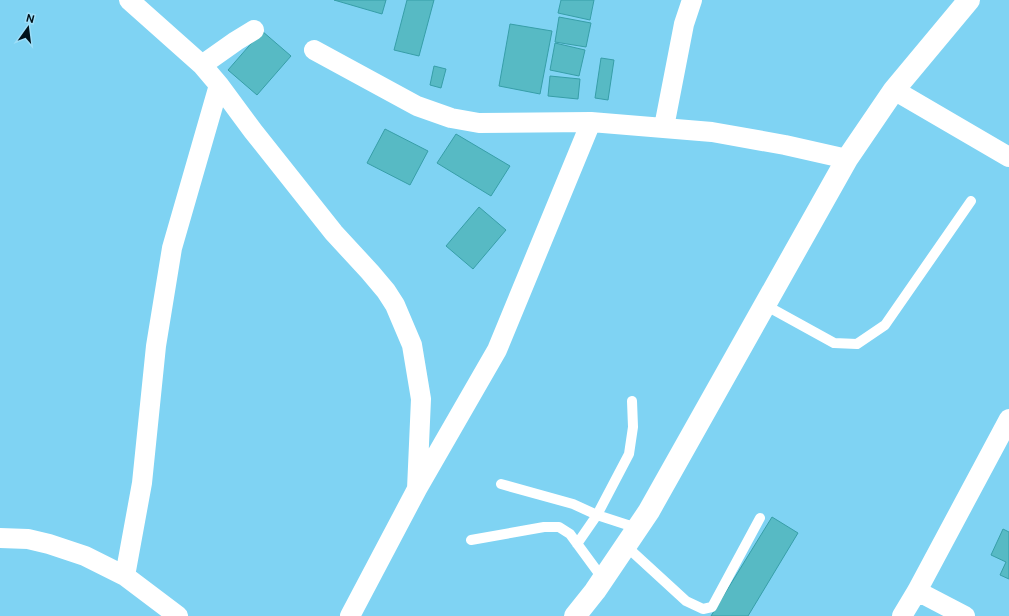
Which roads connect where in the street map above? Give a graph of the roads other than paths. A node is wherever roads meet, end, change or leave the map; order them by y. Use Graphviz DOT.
graph roads {
  1 [pos="129,0"];
  2 [pos="692,0"];
  3 [pos="969,0"];
  4 [pos="254,30"];
  5 [pos="314,50"];
  6 [pos="202,65"];
  7 [pos="219,85"];
  8 [pos="894,90"];
  9 [pos="591,122"];
  10 [pos="664,127"];
  11 [pos="1009,157"];
  12 [pos="847,159"];
  13 [pos="971,201"];
  14 [pos="765,305"];
  15 [pos="632,401"];
  16 [pos="1009,419"];
  17 [pos="502,484"];
  18 [pos="417,489"];
  19 [pos="596,515"];
  20 [pos="760,518"];
  21 [pos="631,537"];
  22 [pos="0,538"];
  23 [pos="471,540"];
  24 [pos="577,544"];
  25 [pos="125,576"];
  26 [pos="603,579"];
  27 [pos="917,591"];
  28 [pos="178,616"];
  29 [pos="350,616"];
  30 [pos="575,616"];
  31 [pos="902,616"];
  32 [pos="965,616"];
  1 -- 6 [label="street"];
  2 -- 10 [label="street"];
  3 -- 8 [label="street"];
  4 -- 6 [label="street"];
  5 -- 9 [label="street"];
  6 -- 7 [label="street"];
  7 -- 18 [label="street"];
  7 -- 25 [label="street"];
  8 -- 11 [label="street"];
  8 -- 12 [label="street"];
  9 -- 10 [label="street"];
  9 -- 18 [label="street"];
  10 -- 12 [label="street"];
  12 -- 14 [label="street"];
  13 -- 14 [label="lane"];
  14 -- 21 [label="street"];
  15 -- 19 [label="lane"];
  16 -- 27 [label="street"];
  17 -- 19 [label="lane"];
  18 -- 29 [label="street"];
  19 -- 21 [label="lane"];
  19 -- 24 [label="lane"];
  20 -- 21 [label="lane"];
  21 -- 26 [label="street"];
  22 -- 25 [label="street"];
  23 -- 24 [label="lane"];
  24 -- 26 [label="lane"];
  25 -- 28 [label="street"];
  26 -- 30 [label="street"];
  27 -- 31 [label="street"];
  27 -- 32 [label="street"];
}
